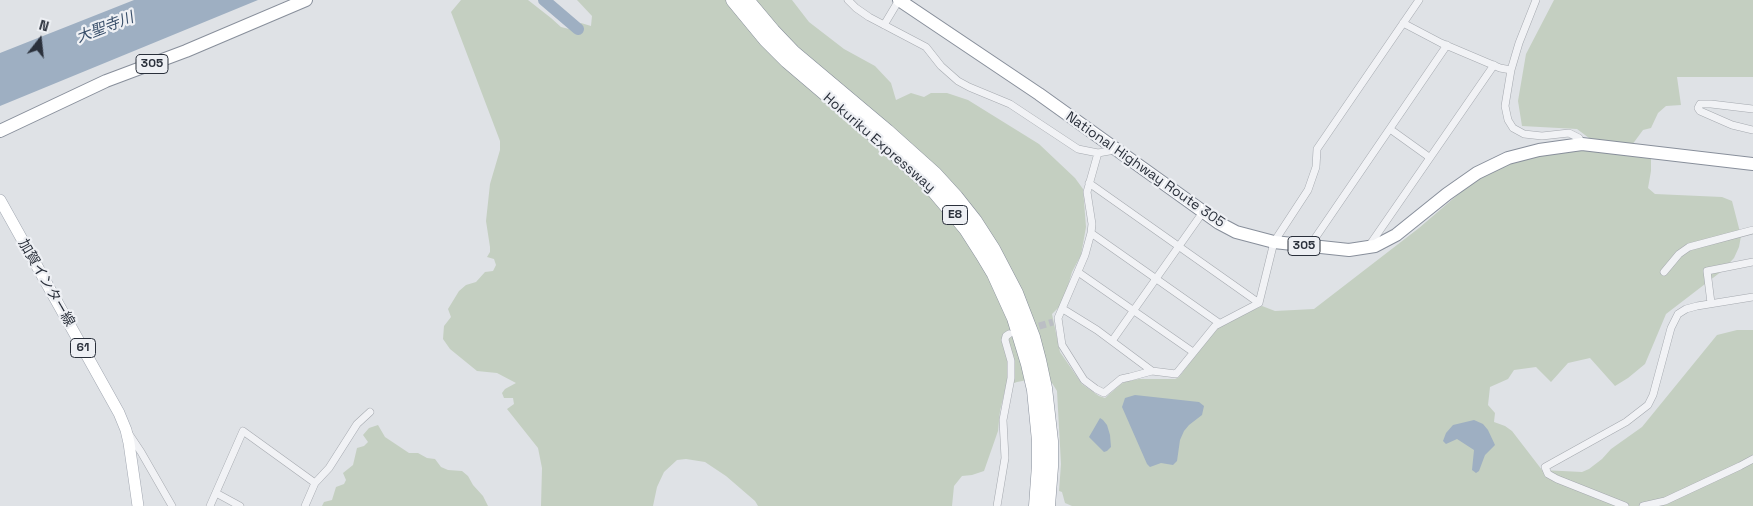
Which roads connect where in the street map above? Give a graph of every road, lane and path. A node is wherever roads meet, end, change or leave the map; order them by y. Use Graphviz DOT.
graph roads {
  1 [pos="306,0"];
  2 [pos="733,0"];
  3 [pos="747,0"];
  4 [pos="848,0"];
  5 [pos="899,0"];
  6 [pos="1419,0"];
  7 [pos="1536,0"];
  8 [pos="1404,22"];
  9 [pos="884,25"];
  10 [pos="1447,46"];
  11 [pos="1494,65"];
  12 [pos="1511,70"];
  13 [pos="1753,109"];
  14 [pos="1390,129"];
  15 [pos="1753,130"];
  16 [pos="0,131"];
  17 [pos="1582,144"];
  18 [pos="1115,150"];
  19 [pos="1098,153"];
  20 [pos="1429,157"];
  21 [pos="1753,164"];
  22 [pos="1089,183"];
  23 [pos="0,200"];
  24 [pos="1203,212"];
  25 [pos="4,216"];
  26 [pos="1753,230"];
  27 [pos="1091,233"];
  28 [pos="1274,242"];
  29 [pos="1178,246"];
  30 [pos="1309,247"];
  31 [pos="1368,248"];
  32 [pos="1753,262"];
  33 [pos="1078,272"];
  34 [pos="1664,272"];
  35 [pos="1156,277"];
  36 [pos="1753,297"];
  37 [pos="1259,302"];
  38 [pos="1711,304"];
  39 [pos="1063,309"];
  40 [pos="1133,310"];
  41 [pos="1220,323"];
  42 [pos="1009,334"];
  43 [pos="1112,341"];
  44 [pos="1193,352"];
  45 [pos="1152,371"];
  46 [pos="370,412"];
  47 [pos="126,430"];
  48 [pos="1753,458"];
  49 [pos="315,483"];
  50 [pos="216,493"];
  51 [pos="138,506"];
  52 [pos="172,506"];
  53 [pos="210,506"];
  54 [pos="240,506"];
  55 [pos="305,506"];
  56 [pos="997,506"];
  57 [pos="1036,506"];
  58 [pos="1048,506"];
  59 [pos="1624,506"];
  60 [pos="1642,506"];
  1 -- 16 [label="highway, 305"];
  2 -- 57 [label="highway, Hokuriku Expressway / E8"];
  3 -- 58 [label="highway, Hokuriku Expressway / E8"];
  4 -- 9 [label="street"];
  5 -- 9 [label="street"];
  5 -- 18 [label="highway, National Highway Route 305 / 305"];
  6 -- 8 [label="street"];
  7 -- 12 [label="street"];
  8 -- 10 [label="street"];
  8 -- 28 [label="street"];
  9 -- 19 [label="street"];
  10 -- 11 [label="street"];
  10 -- 14 [label="street"];
  11 -- 12 [label="street"];
  11 -- 20 [label="street"];
  12 -- 17 [label="street"];
  13 -- 15 [label="street"];
  14 -- 20 [label="street"];
  14 -- 30 [label="street"];
  17 -- 21 [label="highway, National Highway Route 305 / 305"];
  17 -- 31 [label="highway, National Highway Route 305 / 305"];
  18 -- 19 [label="street"];
  18 -- 24 [label="highway, National Highway Route 305 / 305"];
  19 -- 22 [label="street"];
  20 -- 31 [label="street"];
  22 -- 27 [label="street"];
  22 -- 29 [label="street"];
  23 -- 25 [label="main road, 加賀インター線 / 61"];
  24 -- 28 [label="highway, National Highway Route 305 / 305"];
  24 -- 29 [label="street"];
  25 -- 47 [label="main road, 加賀インター線 / 61"];
  26 -- 34 [label="street"];
  27 -- 33 [label="street"];
  27 -- 35 [label="street"];
  28 -- 30 [label="highway, National Highway Route 305 / 305"];
  28 -- 37 [label="street"];
  29 -- 35 [label="street"];
  29 -- 37 [label="street"];
  30 -- 31 [label="highway, National Highway Route 305 / 305"];
  32 -- 38 [label="street"];
  33 -- 39 [label="street"];
  33 -- 40 [label="street"];
  35 -- 40 [label="street"];
  35 -- 41 [label="street"];
  36 -- 38 [label="street"];
  37 -- 41 [label="street"];
  38 -- 59 [label="street"];
  39 -- 43 [label="street"];
  39 -- 45 [label="street"];
  40 -- 43 [label="street"];
  40 -- 44 [label="street"];
  41 -- 44 [label="street"];
  42 -- 56 [label="street"];
  43 -- 45 [label="street"];
  44 -- 45 [label="street"];
  46 -- 49 [label="street"];
  47 -- 51 [label="main road, 加賀インター線 / 61"];
  47 -- 52 [label="street"];
  48 -- 60 [label="street"];
  49 -- 50 [label="street"];
  49 -- 55 [label="street"];
  50 -- 53 [label="street"];
  50 -- 54 [label="street"];
}
